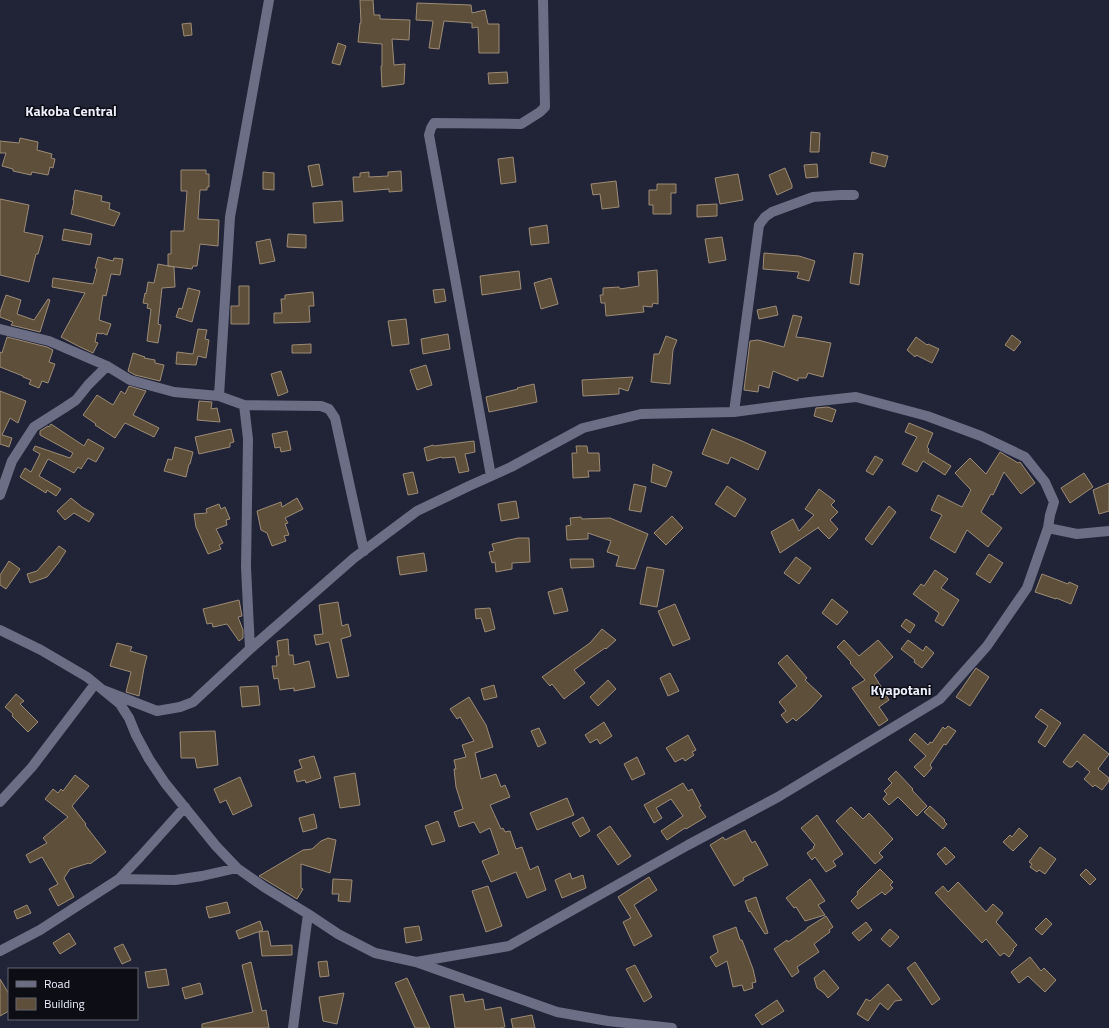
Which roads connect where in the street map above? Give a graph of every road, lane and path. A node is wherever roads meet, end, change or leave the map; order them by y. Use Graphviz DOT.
graph roads {
  1 [pos="269,0"];
  2 [pos="543,0"];
  3 [pos="854,195"];
  4 [pos="0,329"];
  5 [pos="107,366"];
  6 [pos="219,396"];
  7 [pos="244,406"];
  8 [pos="734,412"];
  9 [pos="491,476"];
  10 [pos="0,495"];
  11 [pos="1048,528"];
  12 [pos="1109,531"];
  13 [pos="364,551"];
  14 [pos="0,630"];
  15 [pos="250,649"];
  16 [pos="99,687"];
  17 [pos="0,802"];
  18 [pos="185,807"];
  19 [pos="236,868"];
  20 [pos="119,879"];
  21 [pos="308,914"];
  22 [pos="0,951"];
  23 [pos="416,962"];
  24 [pos="293,1028"];
  25 [pos="672,1028"];
  1 -- 6 [label="street"];
  2 -- 9 [label="street"];
  3 -- 8 [label="street"];
  4 -- 5 [label="street"];
  5 -- 6 [label="street"];
  5 -- 10 [label="street"];
  6 -- 7 [label="street"];
  7 -- 13 [label="street"];
  7 -- 15 [label="street"];
  8 -- 9 [label="street"];
  8 -- 11 [label="street"];
  9 -- 13 [label="street"];
  11 -- 12 [label="street"];
  11 -- 23 [label="street"];
  13 -- 15 [label="street"];
  14 -- 16 [label="street"];
  15 -- 16 [label="street"];
  16 -- 17 [label="street"];
  16 -- 18 [label="street"];
  18 -- 19 [label="street"];
  18 -- 20 [label="street"];
  19 -- 20 [label="street"];
  19 -- 21 [label="street"];
  20 -- 22 [label="street"];
  21 -- 23 [label="street"];
  21 -- 24 [label="street"];
  23 -- 25 [label="street"];
}
